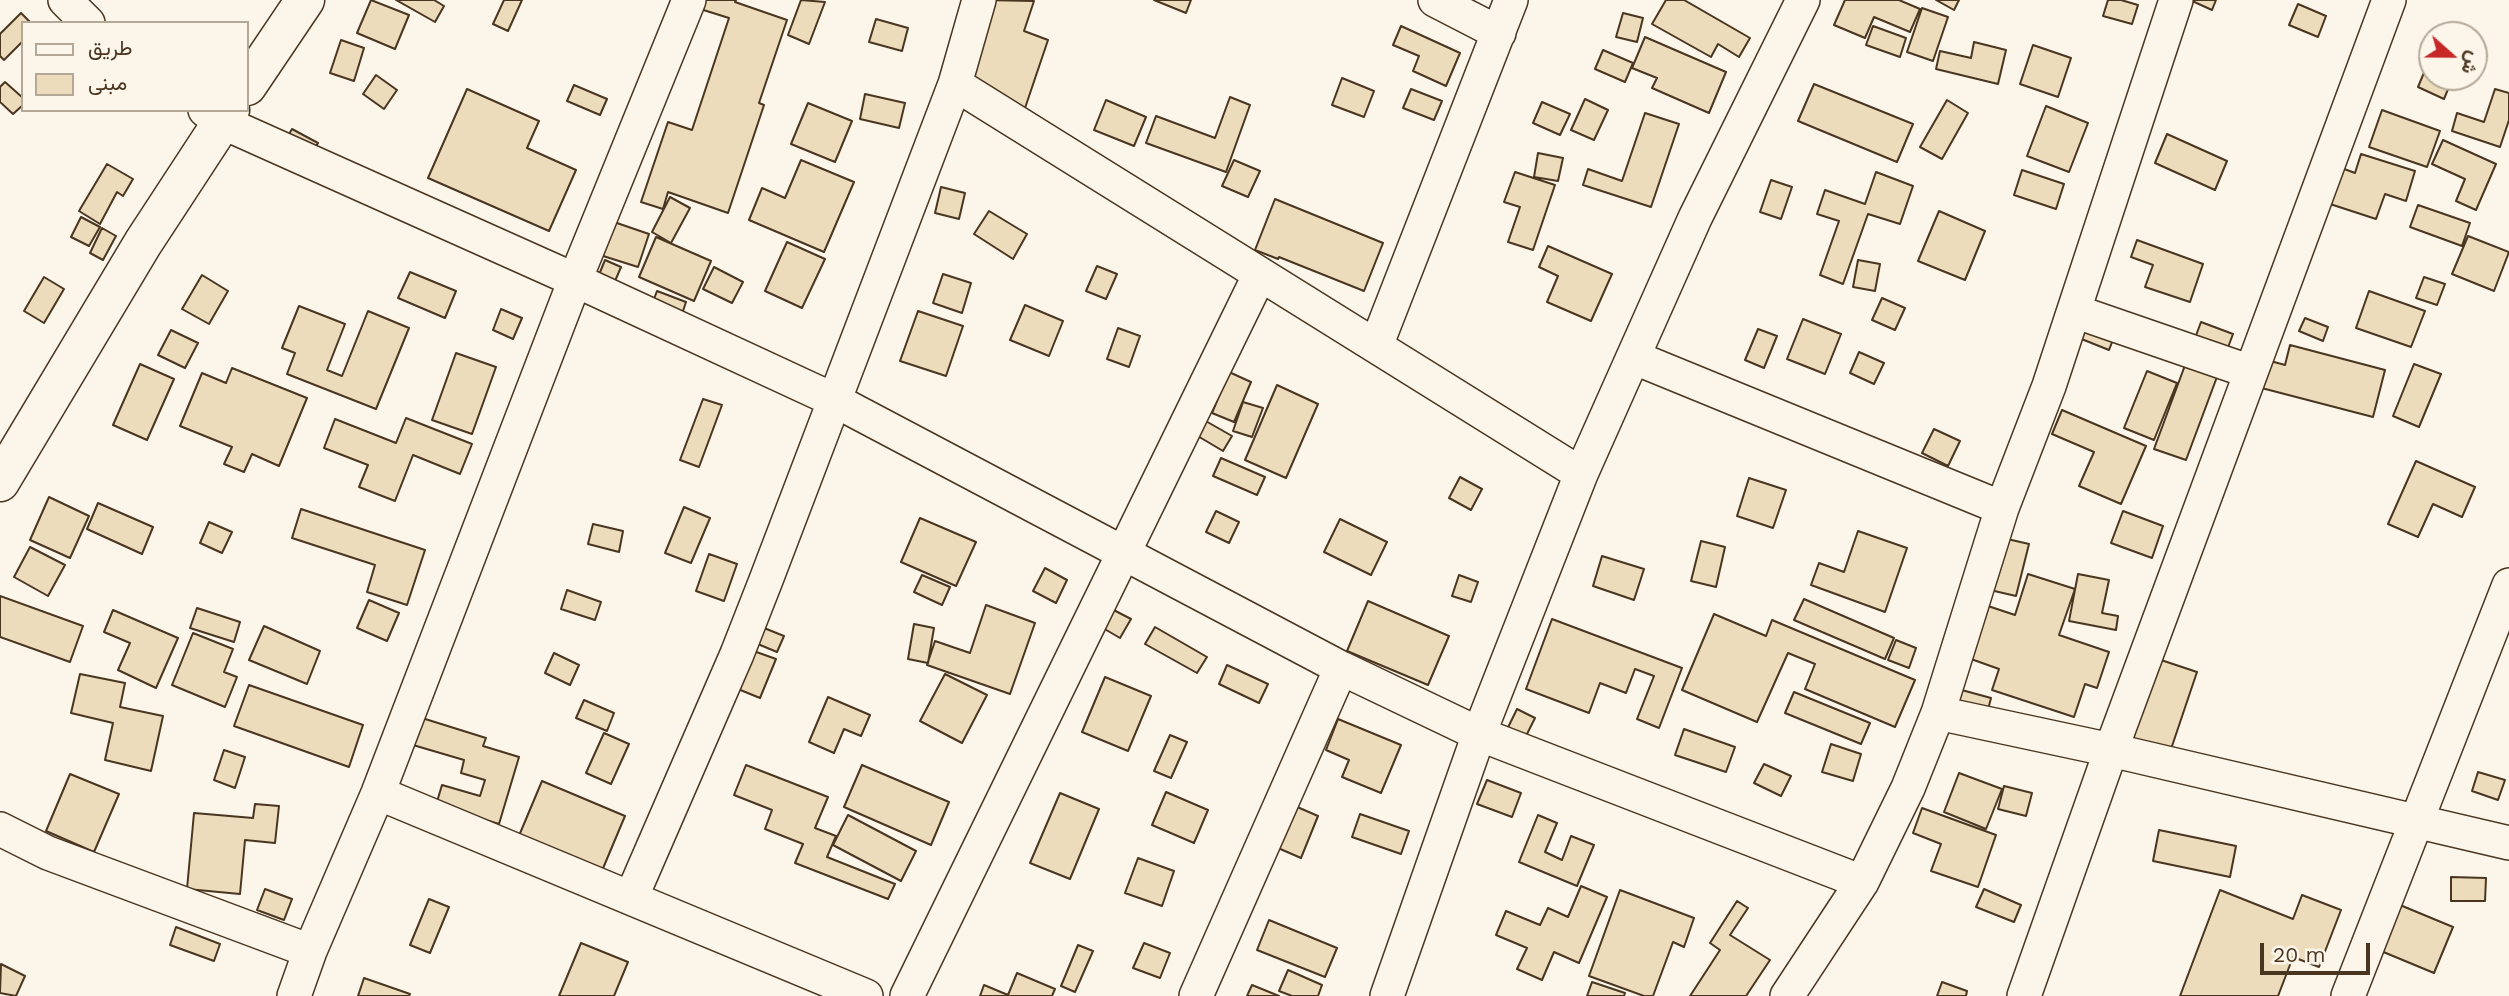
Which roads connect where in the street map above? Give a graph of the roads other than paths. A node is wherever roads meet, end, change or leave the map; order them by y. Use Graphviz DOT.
graph roads {
  1 [pos="65,0"];
  2 [pos="305,0"];
  3 [pos="689,0"];
  4 [pos="978,0"];
  5 [pos="1435,0"];
  6 [pos="1511,0"];
  7 [pos="1803,0"];
  8 [pos="2176,0"];
  9 [pos="2389,0"];
  10 [pos="86,21"];
  11 [pos="1499,33"];
  12 [pos="955,84"];
  13 [pos="248,85"];
  14 [pos="219,114"];
  15 [pos="1259,274"];
  16 [pos="575,279"];
  17 [pos="2074,312"];
  18 [pos="1376,346"];
  19 [pos="1633,357"];
  20 [pos="2250,372"];
  21 [pos="834,400"];
  22 [pos="1581,474"];
  23 [pos="0,482"];
  24 [pos="2002,508"];
  25 [pos="1123,554"];
  26 [pos="2509,585"];
  27 [pos="1341,668"];
  28 [pos="1938,713"];
  29 [pos="1479,734"];
  30 [pos="2111,750"];
  31 [pos="379,793"];
  32 [pos="2416,822"];
  33 [pos="0,829"];
  34 [pos="2509,843"];
  35 [pos="1862,882"];
  36 [pos="631,898"];
  37 [pos="310,951"];
  38 [pos="294,996"];
  39 [pos="866,996"];
  40 [pos="907,996"];
  41 [pos="1196,996"];
  42 [pos="1387,996"];
  43 [pos="1787,996"];
  44 [pos="2024,996"];
  45 [pos="2348,996"];
  1 -- 10 [label="street"];
  2 -- 13 [label="street"];
  3 -- 16 [label="street"];
  4 -- 12 [label="street"];
  5 -- 11 [label="street"];
  6 -- 11 [label="street"];
  7 -- 19 [label="street"];
  8 -- 17 [label="street"];
  9 -- 20 [label="street"];
  11 -- 18 [label="street"];
  12 -- 15 [label="street"];
  12 -- 21 [label="street"];
  14 -- 16 [label="street"];
  14 -- 23 [label="street"];
  15 -- 18 [label="street"];
  15 -- 25 [label="street"];
  16 -- 21 [label="street"];
  16 -- 31 [label="street"];
  17 -- 20 [label="street"];
  17 -- 24 [label="street"];
  18 -- 22 [label="street"];
  19 -- 22 [label="street"];
  19 -- 24 [label="street"];
  20 -- 30 [label="street"];
  21 -- 25 [label="street"];
  21 -- 36 [label="street"];
  22 -- 29 [label="street"];
  24 -- 28 [label="street"];
  25 -- 27 [label="street"];
  25 -- 40 [label="street"];
  26 -- 32 [label="street"];
  27 -- 29 [label="street"];
  27 -- 41 [label="street"];
  28 -- 30 [label="street"];
  28 -- 35 [label="street"];
  29 -- 35 [label="street"];
  29 -- 42 [label="street"];
  30 -- 32 [label="street"];
  30 -- 44 [label="street"];
  31 -- 36 [label="street"];
  31 -- 37 [label="street"];
  32 -- 34 [label="street"];
  32 -- 45 [label="street"];
  33 -- 37 [label="street"];
  35 -- 43 [label="street"];
  36 -- 39 [label="street"];
  37 -- 38 [label="street"];
}
